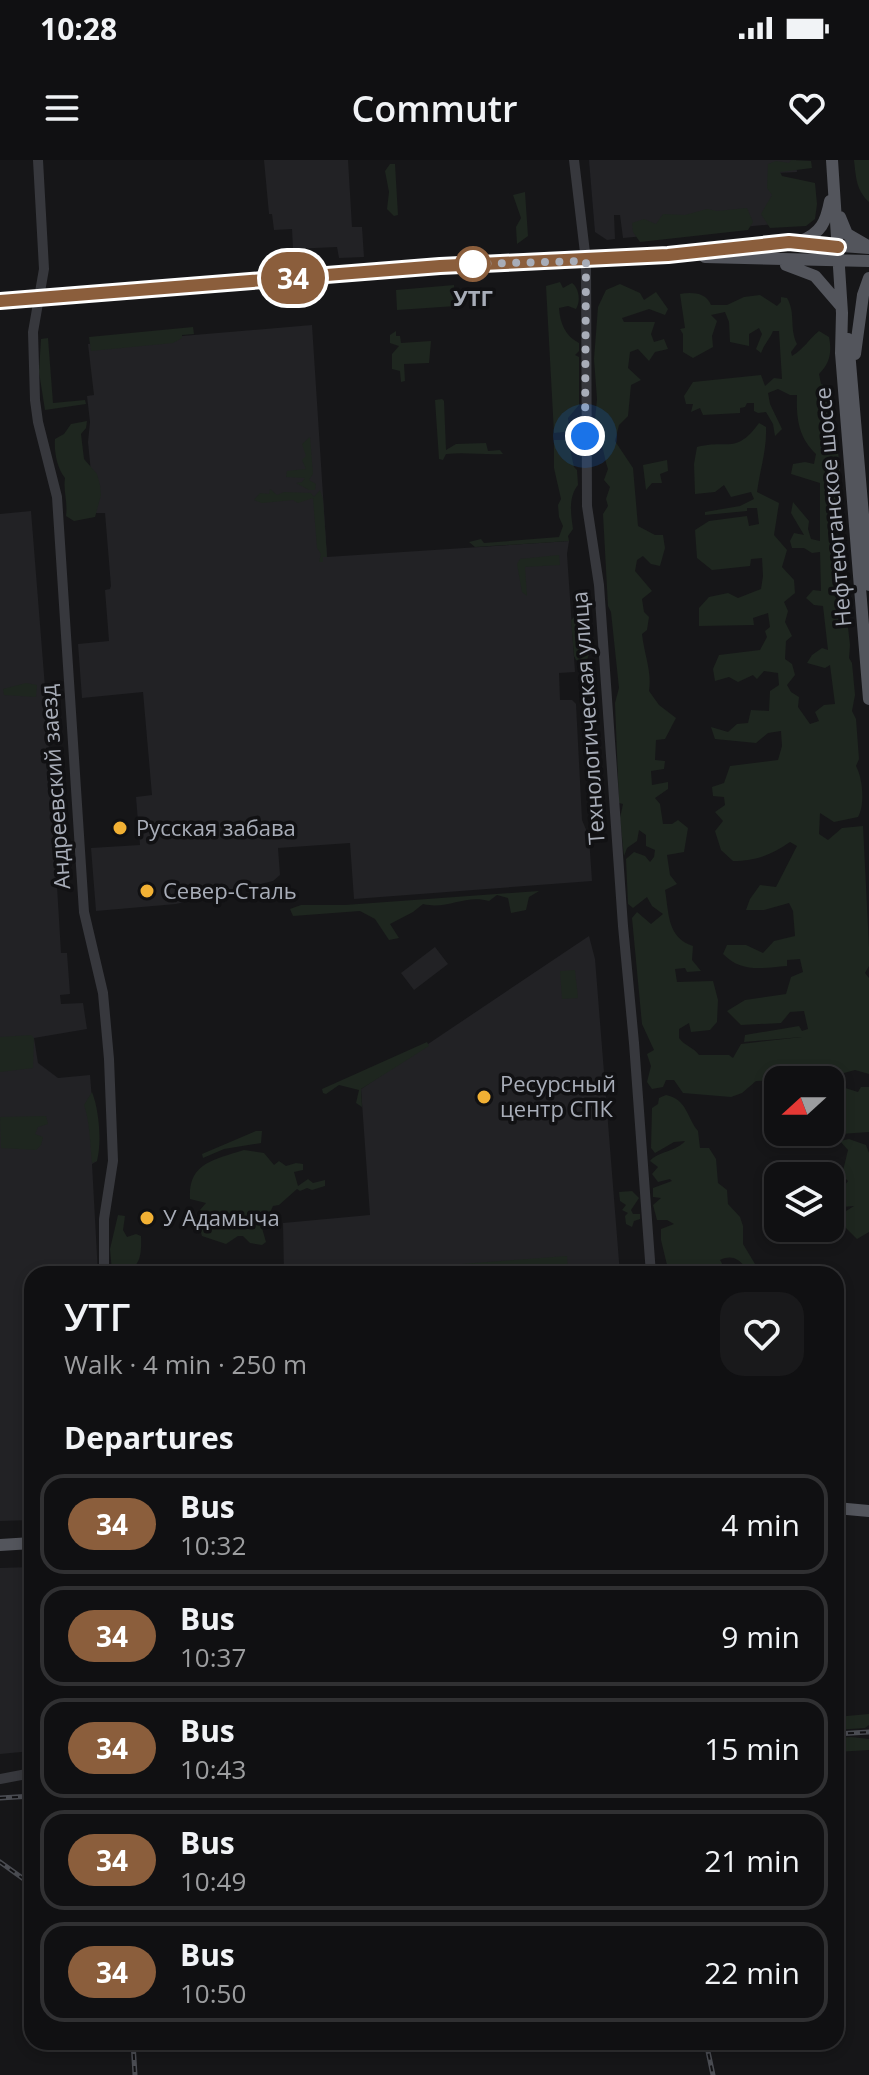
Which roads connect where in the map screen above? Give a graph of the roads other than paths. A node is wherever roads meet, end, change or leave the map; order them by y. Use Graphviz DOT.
graph roads {
  1 [pos="38,160"];
  2 [pos="574,160"];
  3 [pos="832,160"];
  4 [pos="833,182"];
  5 [pos="789,242"];
  6 [pos="869,247"];
  7 [pos="682,254"];
  8 [pos="838,254"];
  9 [pos="764,259"];
  10 [pos="586,261"];
  11 [pos="869,261"];
  12 [pos="869,278"];
  13 [pos="40,298"];
  14 [pos="0,301"];
  15 [pos="841,310"];
  16 [pos="854,389"];
  17 [pos="869,585"];
  18 [pos="869,699"];
  19 [pos="104,1266"];
  20 [pos="650,1266"];
  21 [pos="844,1509"];
  22 [pos="869,1511"];
  23 [pos="24,1544"];
  24 [pos="0,1545"];
  25 [pos="24,1774"];
  26 [pos="0,1779"];
  1 -- 13 [label="street, Андреевский заезд"];
  2 -- 10 [label="street, Технологическая улица"];
  3 -- 4 [label="main road, Нефтеюганское шоссе"];
  4 -- 5 [label="main road"];
  4 -- 6 [label="main road"];
  4 -- 8 [label="main road, Нефтеюганское шоссе"];
  5 -- 7 [label="main road"];
  5 -- 8 [label="main road"];
  6 -- 8 [label="main road"];
  7 -- 9 [label="main road"];
  7 -- 10 [label="main road"];
  8 -- 9 [label="main road"];
  8 -- 11 [label="main road"];
  8 -- 15 [label="main road, Нефтеюганское шоссе"];
  9 -- 15 [label="main road"];
  10 -- 13 [label="main road"];
  10 -- 20 [label="street, Технологическая улица"];
  12 -- 16 [label="main road"];
  13 -- 14 [label="main road"];
  13 -- 19 [label="street, Андреевский заезд"];
  15 -- 16 [label="main road, Нефтеюганское шоссе"];
  15 -- 18 [label="main road, Нефтеюганское шоссе"];
  16 -- 17 [label="main road, Нефтеюганское шоссе"];
  21 -- 22 [label="main road"];
  23 -- 24 [label="main road"];
  25 -- 26 [label="street"];
}
